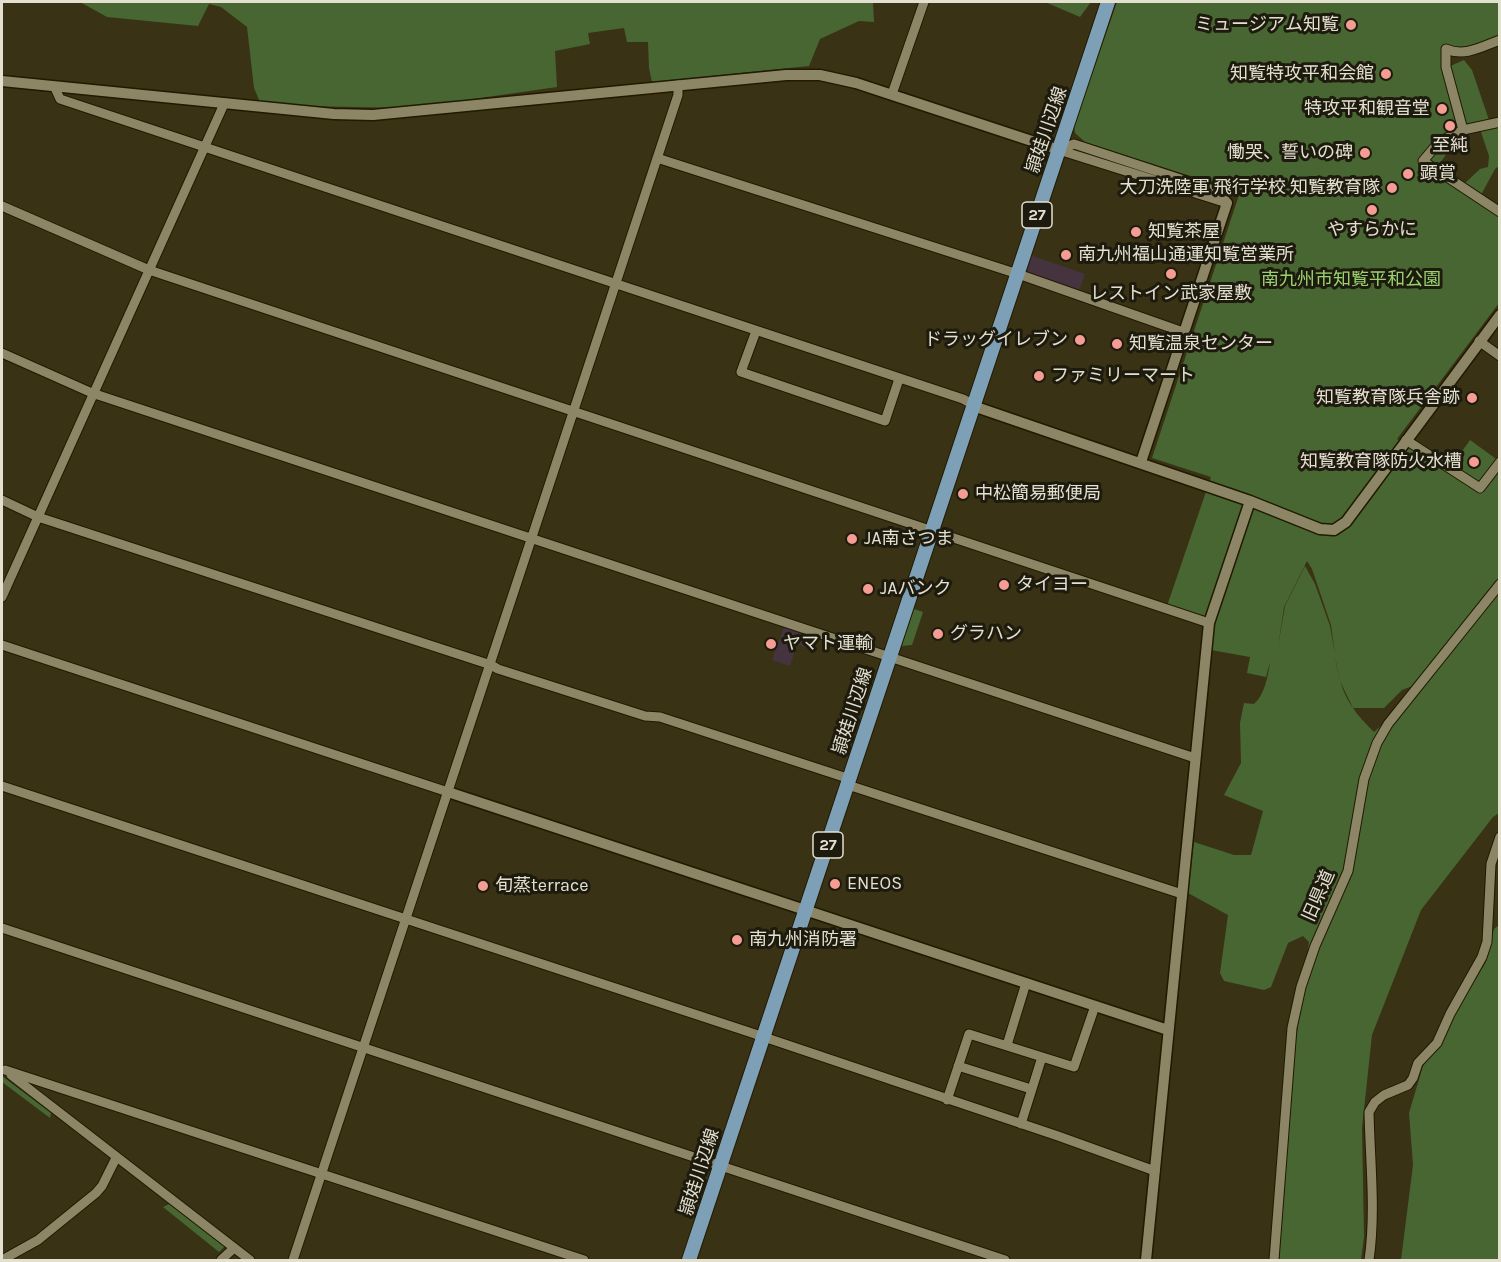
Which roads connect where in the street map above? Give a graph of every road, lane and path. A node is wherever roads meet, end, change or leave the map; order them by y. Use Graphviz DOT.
graph roads {
  1 [pos="924,2"];
  2 [pos="1108,2"];
  3 [pos="1500,40"];
  4 [pos="2,81"];
  5 [pos="678,85"];
  6 [pos="55,88"];
  7 [pos="892,94"];
  8 [pos="224,104"];
  9 [pos="1500,122"];
  10 [pos="1463,130"];
  11 [pos="205,147"];
  12 [pos="1059,150"];
  13 [pos="657,158"];
  14 [pos="1227,203"];
  15 [pos="2,206"];
  16 [pos="1500,212"];
  17 [pos="149,270"];
  18 [pos="1017,274"];
  19 [pos="616,284"];
  20 [pos="1500,315"];
  21 [pos="756,331"];
  22 [pos="1184,332"];
  23 [pos="1479,341"];
  24 [pos="2,353"];
  25 [pos="1500,356"];
  26 [pos="899,379"];
  27 [pos="92,393"];
  28 [pos="974,405"];
  29 [pos="575,412"];
  30 [pos="1406,440"];
  31 [pos="1141,462"];
  32 [pos="1500,462"];
  33 [pos="2,500"];
  34 [pos="1250,501"];
  35 [pos="38,517"];
  36 [pos="931,530"];
  37 [pos="532,539"];
  38 [pos="1500,584"];
  39 [pos="2,597"];
  40 [pos="1209,623"];
  41 [pos="2,645"];
  42 [pos="890,657"];
  43 [pos="491,665"];
  44 [pos="1195,758"];
  45 [pos="849,782"];
  46 [pos="2,786"];
  47 [pos="448,792"];
  48 [pos="1500,837"];
  49 [pos="1182,894"];
  50 [pos="806,910"];
  51 [pos="406,921"];
  52 [pos="2,928"];
  53 [pos="1026,983"];
  54 [pos="1095,1006"];
  55 [pos="1168,1030"];
  56 [pos="765,1038"];
  57 [pos="1007,1046"];
  58 [pos="363,1048"];
  59 [pos="1042,1057"];
  60 [pos="958,1065"];
  61 [pos="3,1069"];
  62 [pos="1031,1089"];
  63 [pos="947,1100"];
  64 [pos="1021,1124"];
  65 [pos="116,1158"];
  66 [pos="720,1166"];
  67 [pos="1155,1171"];
  68 [pos="322,1174"];
  69 [pos="234,1248"];
  70 [pos="2,1260"];
  71 [pos="221,1260"];
  72 [pos="250,1260"];
  73 [pos="293,1260"];
  74 [pos="584,1260"];
  75 [pos="689,1260"];
  76 [pos="1005,1260"];
  77 [pos="1146,1260"];
  78 [pos="1274,1260"];
  79 [pos="1369,1260"];
  1 -- 7 [label="street"];
  2 -- 12 [label="main road, 頴娃川辺線 / 27"];
  3 -- 10 [label="street"];
  4 -- 6 [label="street"];
  5 -- 7 [label="street"];
  5 -- 8 [label="street"];
  5 -- 13 [label="street"];
  6 -- 8 [label="street"];
  6 -- 11 [label="street"];
  7 -- 12 [label="street"];
  8 -- 11 [label="street"];
  9 -- 10 [label="street"];
  10 -- 16 [label="street"];
  11 -- 17 [label="street"];
  11 -- 19 [label="street"];
  12 -- 14 [label="street"];
  12 -- 18 [label="main road, 頴娃川辺線 / 27"];
  13 -- 18 [label="street"];
  13 -- 19 [label="street"];
  14 -- 22 [label="street"];
  15 -- 17 [label="street"];
  17 -- 27 [label="street"];
  17 -- 29 [label="street"];
  18 -- 22 [label="street"];
  18 -- 28 [label="main road, 頴娃川辺線 / 27"];
  19 -- 21 [label="street"];
  19 -- 29 [label="street"];
  20 -- 23 [label="street"];
  21 -- 26 [label="street"];
  21 -- 26 [label="street"];
  22 -- 31 [label="street"];
  23 -- 25 [label="street"];
  23 -- 30 [label="street"];
  24 -- 27 [label="street"];
  26 -- 28 [label="street"];
  27 -- 35 [label="street"];
  27 -- 37 [label="street"];
  28 -- 31 [label="street"];
  28 -- 36 [label="main road, 頴娃川辺線 / 27"];
  29 -- 36 [label="street"];
  29 -- 37 [label="street"];
  30 -- 32 [label="street"];
  30 -- 34 [label="street"];
  31 -- 34 [label="street"];
  33 -- 35 [label="street"];
  34 -- 40 [label="street"];
  35 -- 39 [label="street"];
  35 -- 43 [label="street"];
  36 -- 40 [label="street"];
  36 -- 42 [label="main road, 頴娃川辺線 / 27"];
  37 -- 42 [label="street"];
  37 -- 43 [label="street"];
  38 -- 78 [label="street, 旧県道"];
  40 -- 44 [label="street"];
  41 -- 47 [label="street"];
  42 -- 44 [label="street"];
  42 -- 45 [label="main road, 頴娃川辺線 / 27"];
  43 -- 45 [label="street"];
  43 -- 47 [label="street"];
  44 -- 49 [label="street"];
  45 -- 49 [label="street"];
  45 -- 50 [label="main road, 頴娃川辺線 / 27"];
  46 -- 51 [label="street"];
  47 -- 50 [label="street"];
  47 -- 51 [label="street"];
  48 -- 79 [label="street"];
  49 -- 55 [label="street"];
  50 -- 53 [label="street"];
  50 -- 56 [label="main road, 頴娃川辺線 / 27"];
  51 -- 56 [label="street"];
  51 -- 58 [label="street"];
  52 -- 58 [label="street"];
  53 -- 54 [label="street"];
  53 -- 57 [label="street"];
  54 -- 55 [label="street"];
  54 -- 59 [label="street"];
  55 -- 67 [label="street"];
  56 -- 63 [label="street"];
  56 -- 66 [label="main road, 頴娃川辺線 / 27"];
  57 -- 59 [label="street"];
  57 -- 60 [label="street"];
  58 -- 66 [label="street"];
  58 -- 68 [label="street"];
  59 -- 62 [label="street"];
  60 -- 62 [label="street"];
  60 -- 63 [label="street"];
  61 -- 65 [label="street"];
  61 -- 68 [label="street"];
  62 -- 64 [label="street"];
  63 -- 64 [label="street"];
  64 -- 67 [label="street"];
  65 -- 69 [label="street"];
  65 -- 70 [label="street"];
  66 -- 75 [label="main road, 頴娃川辺線 / 27"];
  66 -- 76 [label="street"];
  67 -- 77 [label="street"];
  68 -- 73 [label="street"];
  68 -- 74 [label="street"];
  69 -- 71 [label="street"];
  69 -- 72 [label="street"];
}
